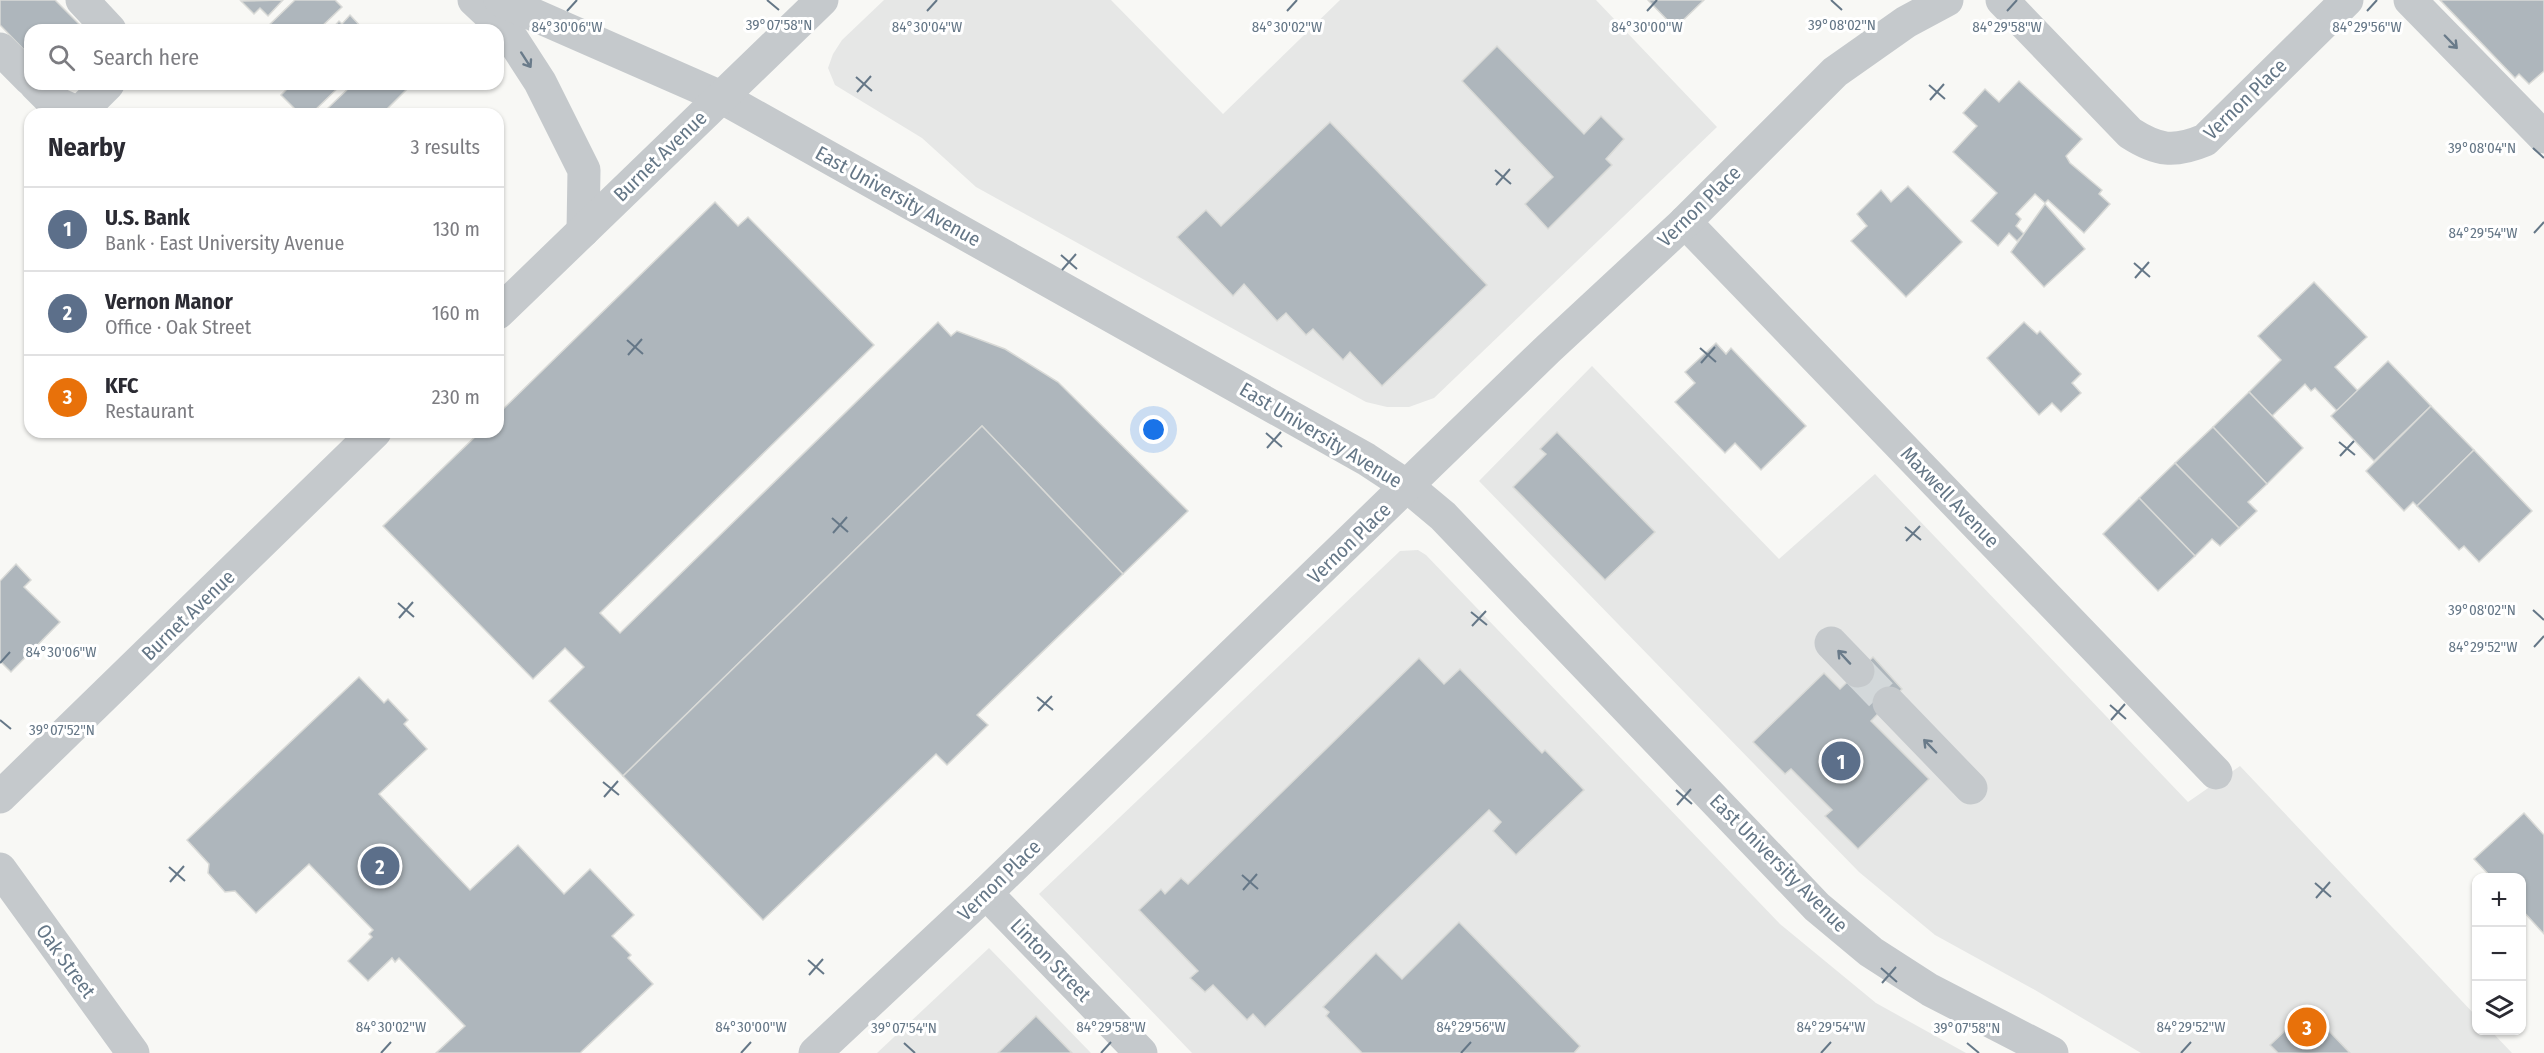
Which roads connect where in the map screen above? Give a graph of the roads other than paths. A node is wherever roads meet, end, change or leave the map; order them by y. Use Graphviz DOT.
graph roads {
  1 [pos="82,0"];
  2 [pos="474,0"];
  3 [pos="822,0"];
  4 [pos="1947,0"];
  5 [pos="2002,0"];
  6 [pos="2347,0"];
  7 [pos="2410,0"];
  8 [pos="523,4"];
  9 [pos="104,24"];
  10 [pos="500,24"];
  11 [pos="504,28"];
  12 [pos="0,49"];
  13 [pos="24,73"];
  14 [pos="41,90"];
  15 [pos="102,90"];
  16 [pos="721,97"];
  17 [pos="68,108"];
  18 [pos="85,108"];
  19 [pos="2544,137"];
  20 [pos="1685,222"];
  21 [pos="583,231"];
  22 [pos="504,307"];
  23 [pos="369,438"];
  24 [pos="1407,486"];
  25 [pos="1831,643"];
  26 [pos="1858,671"];
  27 [pos="1888,703"];
  28 [pos="2216,772"];
  29 [pos="1971,789"];
  30 [pos="0,797"];
  31 [pos="0,869"];
  32 [pos="986,893"];
  33 [pos="133,1053"];
  34 [pos="815,1053"];
  35 [pos="1141,1053"];
  36 [pos="2052,1053"];
  1 -- 9 [label="street"];
  2 -- 10 [label="street, one-way"];
  3 -- 16 [label="street, Burnet Avenue"];
  4 -- 20 [label="street, Vernon Place"];
  5 -- 6 [label="street, Vernon Place"];
  7 -- 19 [label="street, one-way"];
  8 -- 16 [label="street, East University Avenue"];
  11 -- 21 [label="street, one-way"];
  12 -- 13 [label="street"];
  14 -- 17 [label="street"];
  15 -- 18 [label="street"];
  16 -- 21 [label="street, Burnet Avenue"];
  16 -- 24 [label="street, East University Avenue"];
  20 -- 24 [label="street, Vernon Place"];
  20 -- 28 [label="street, Maxwell Avenue"];
  21 -- 22 [label="street, Burnet Avenue"];
  23 -- 30 [label="street, Burnet Avenue"];
  24 -- 32 [label="street, Vernon Place"];
  24 -- 36 [label="street, East University Avenue"];
  26 -- 25 [label="street, one-way"];
  29 -- 27 [label="street, one-way"];
  31 -- 33 [label="street, Oak Street"];
  32 -- 34 [label="street, Vernon Place"];
  32 -- 35 [label="street, Linton Street"];
}
